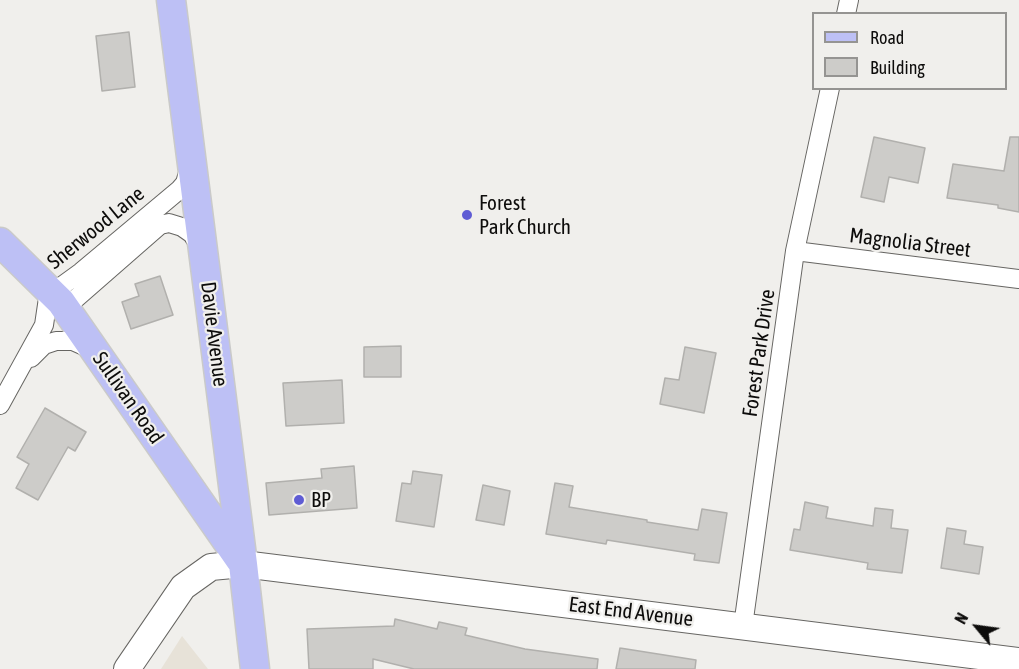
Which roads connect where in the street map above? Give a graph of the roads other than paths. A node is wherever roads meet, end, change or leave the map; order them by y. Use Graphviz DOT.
graph roads {
  1 [pos="171,0"];
  2 [pos="830,90"];
  3 [pos="192,160"];
  4 [pos="0,242"];
  5 [pos="795,251"];
  6 [pos="204,254"];
  7 [pos="1019,279"];
  8 [pos="58,300"];
  9 [pos="95,351"];
  10 [pos="21,369"];
  11 [pos="0,405"];
  12 [pos="243,564"];
  13 [pos="743,626"];
  14 [pos="1019,661"];
  15 [pos="127,669"];
  16 [pos="255,669"];
  1 -- 3 [label="main road, Davie Avenue"];
  2 -- 5 [label="street, Forest Park Drive"];
  3 -- 6 [label="main road, Davie Avenue"];
  3 -- 8 [label="street, Sherwood Lane"];
  4 -- 8 [label="main road, Sullivan Road"];
  5 -- 7 [label="street, Magnolia Street"];
  5 -- 13 [label="street, Forest Park Drive"];
  6 -- 8 [label="street, Sherwood Lane"];
  6 -- 12 [label="main road, Davie Avenue"];
  8 -- 9 [label="main road, Sullivan Road"];
  8 -- 10 [label="street, Sherwood Lane"];
  9 -- 10 [label="street, Sherwood Lane"];
  9 -- 12 [label="main road, Sullivan Road"];
  10 -- 11 [label="street, Sherwood Lane"];
  12 -- 13 [label="street, East End Avenue"];
  12 -- 15 [label="street, East End Avenue"];
  12 -- 16 [label="main road, Davie Avenue"];
  13 -- 14 [label="street, East End Avenue"];
}
